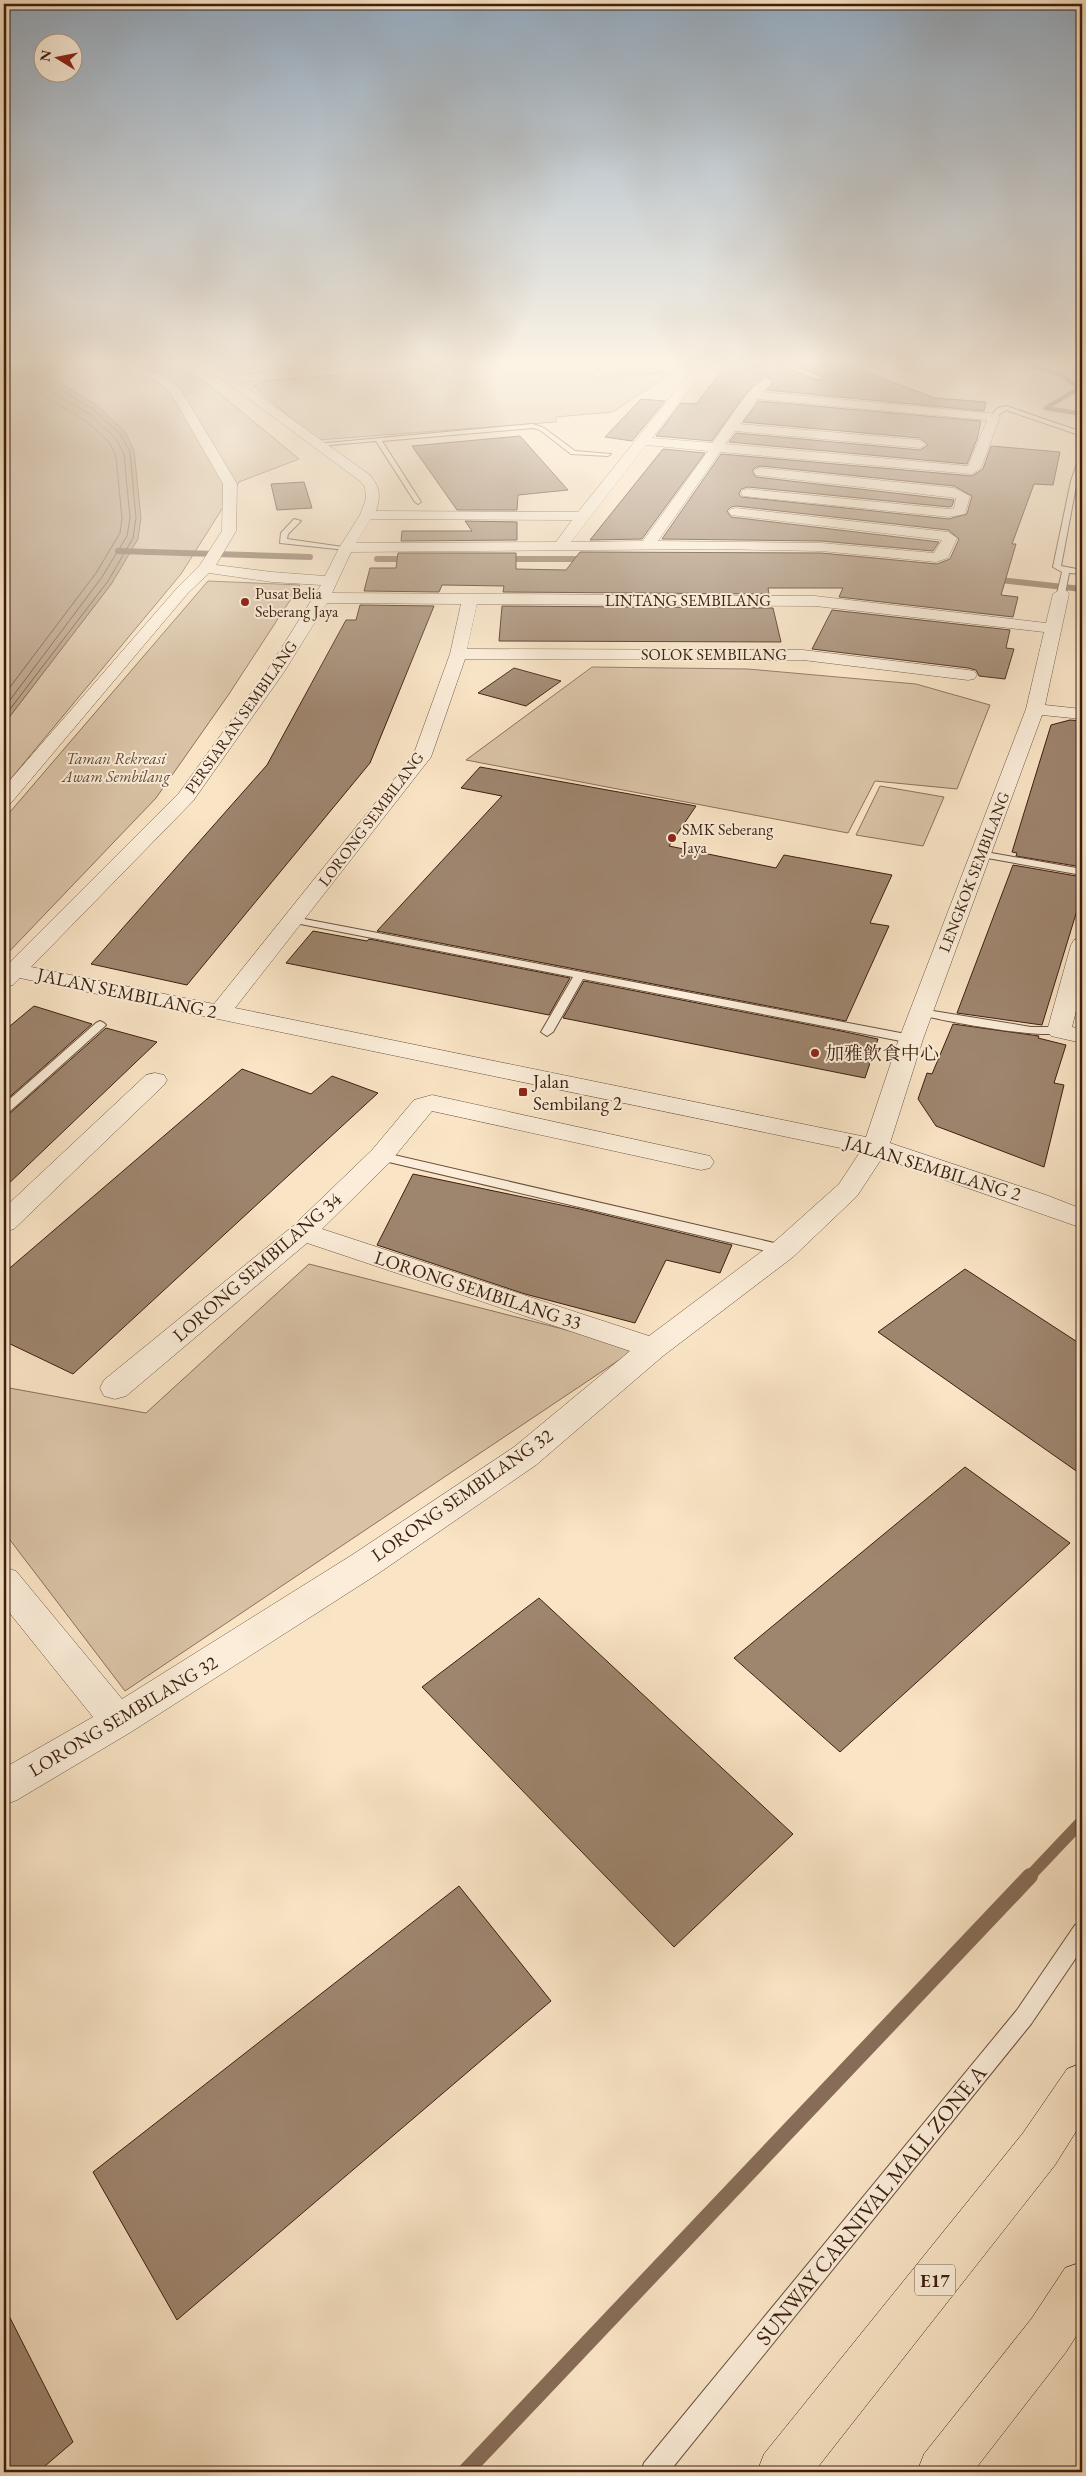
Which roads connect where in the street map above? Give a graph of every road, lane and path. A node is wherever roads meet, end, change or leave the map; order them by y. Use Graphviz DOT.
graph roads {
  1 [pos="227,480"];
  2 [pos="366,480"];
  3 [pos="404,480"];
  4 [pos="612,480"];
  5 [pos="694,480"];
  6 [pos="756,480"];
  7 [pos="834,480"];
  8 [pos="1075,480"];
  9 [pos="748,493"];
  10 [pos="418,502"];
  11 [pos="368,515"];
  12 [pos="582,516"];
  13 [pos="731,520"];
  14 [pos="297,521"];
  15 [pos="716,545"];
  16 [pos="648,546"];
  17 [pos="560,547"];
  18 [pos="346,548"];
  19 [pos="206,568"];
  20 [pos="1066,571"];
  21 [pos="1082,572"];
  22 [pos="330,581"];
  23 [pos="1063,587"];
  24 [pos="322,598"];
  25 [pos="470,599"];
  26 [pos="1052,628"];
  27 [pos="458,654"];
  28 [pos="968,675"];
  29 [pos="1035,709"];
  30 [pos="1082,714"];
  31 [pos="4,799"];
  32 [pos="980,854"];
  33 [pos="1082,872"];
  34 [pos="294,920"];
  35 [pos="1082,945"];
  36 [pos="8,973"];
  37 [pos="580,975"];
  38 [pos="220,1012"];
  39 [pos="921,1012"];
  40 [pos="100,1024"];
  41 [pos="1059,1031"];
  42 [pos="547,1032"];
  43 [pos="1082,1036"];
  44 [pos="911,1039"];
  45 [pos="155,1080"];
  46 [pos="4,1110"];
  47 [pos="876,1147"];
  48 [pos="381,1156"];
  49 [pos="701,1162"];
  50 [pos="1082,1219"];
  51 [pos="4,1223"];
  52 [pos="303,1232"];
  53 [pos="783,1250"];
  54 [pos="653,1348"];
  55 [pos="115,1388"];
  56 [pos="4,1581"];
  57 [pos="118,1721"];
  58 [pos="4,1788"];
  59 [pos="1082,1932"];
  60 [pos="1082,2084"];
  61 [pos="1082,2285"];
  62 [pos="653,2472"];
  63 [pos="782,2472"];
  64 [pos="942,2472"];
  1 -- 19 [label="street"];
  2 -- 11 [label="street, PERSIARAN SEMBILANG"];
  3 -- 10 [label="lane"];
  4 -- 12 [label="street"];
  5 -- 16 [label="street"];
  6 -- 9 [label="street"];
  7 -- 9 [label="street"];
  8 -- 20 [label="lane"];
  9 -- 13 [label="street"];
  11 -- 12 [label="street"];
  11 -- 18 [label="street, PERSIARAN SEMBILANG"];
  12 -- 17 [label="street"];
  13 -- 15 [label="street"];
  13 -- 15 [label="street"];
  14 -- 18 [label="lane"];
  15 -- 16 [label="street"];
  16 -- 17 [label="street"];
  17 -- 18 [label="street"];
  18 -- 22 [label="street, PERSIARAN SEMBILANG"];
  19 -- 22 [label="street"];
  19 -- 31 [label="street"];
  20 -- 21 [label="lane"];
  20 -- 23 [label="lane"];
  22 -- 24 [label="street, PERSIARAN SEMBILANG"];
  23 -- 26 [label="street, LENGKOK SEMBILANG"];
  24 -- 25 [label="street, LINTANG SEMBILANG"];
  24 -- 36 [label="street, PERSIARAN SEMBILANG"];
  25 -- 26 [label="street, LINTANG SEMBILANG"];
  25 -- 27 [label="street, LORONG SEMBILANG"];
  26 -- 29 [label="street, LENGKOK SEMBILANG"];
  27 -- 28 [label="street, SOLOK SEMBILANG"];
  27 -- 34 [label="street, LORONG SEMBILANG"];
  29 -- 30 [label="street"];
  29 -- 32 [label="street, LENGKOK SEMBILANG"];
  32 -- 33 [label="lane"];
  32 -- 39 [label="street, LENGKOK SEMBILANG"];
  34 -- 37 [label="lane"];
  34 -- 38 [label="street, LORONG SEMBILANG"];
  35 -- 41 [label="street"];
  36 -- 38 [label="street, JALAN SEMBILANG 2"];
  37 -- 42 [label="lane"];
  37 -- 44 [label="lane"];
  38 -- 47 [label="street, JALAN SEMBILANG 2"];
  39 -- 41 [label="lane"];
  39 -- 44 [label="street, LENGKOK SEMBILANG"];
  40 -- 46 [label="lane"];
  41 -- 43 [label="street"];
  44 -- 47 [label="street, LENGKOK SEMBILANG"];
  45 -- 51 [label="street"];
  47 -- 50 [label="street, JALAN SEMBILANG 2"];
  47 -- 53 [label="street, LORONG SEMBILANG 32"];
  48 -- 49 [label="street, LORONG SEMBILANG 34"];
  48 -- 52 [label="street, LORONG SEMBILANG 34"];
  48 -- 53 [label="lane"];
  52 -- 54 [label="street, LORONG SEMBILANG 33"];
  52 -- 55 [label="street, LORONG SEMBILANG 34"];
  53 -- 54 [label="street, LORONG SEMBILANG 32"];
  54 -- 57 [label="street, LORONG SEMBILANG 32"];
  56 -- 57 [label="street"];
  57 -- 58 [label="street, LORONG SEMBILANG 32"];
  59 -- 62 [label="lane, SUNWAY CARNIVAL MALL ZONE A"];
  60 -- 63 [label="highway, E17"];
  61 -- 64 [label="highway"];
}
